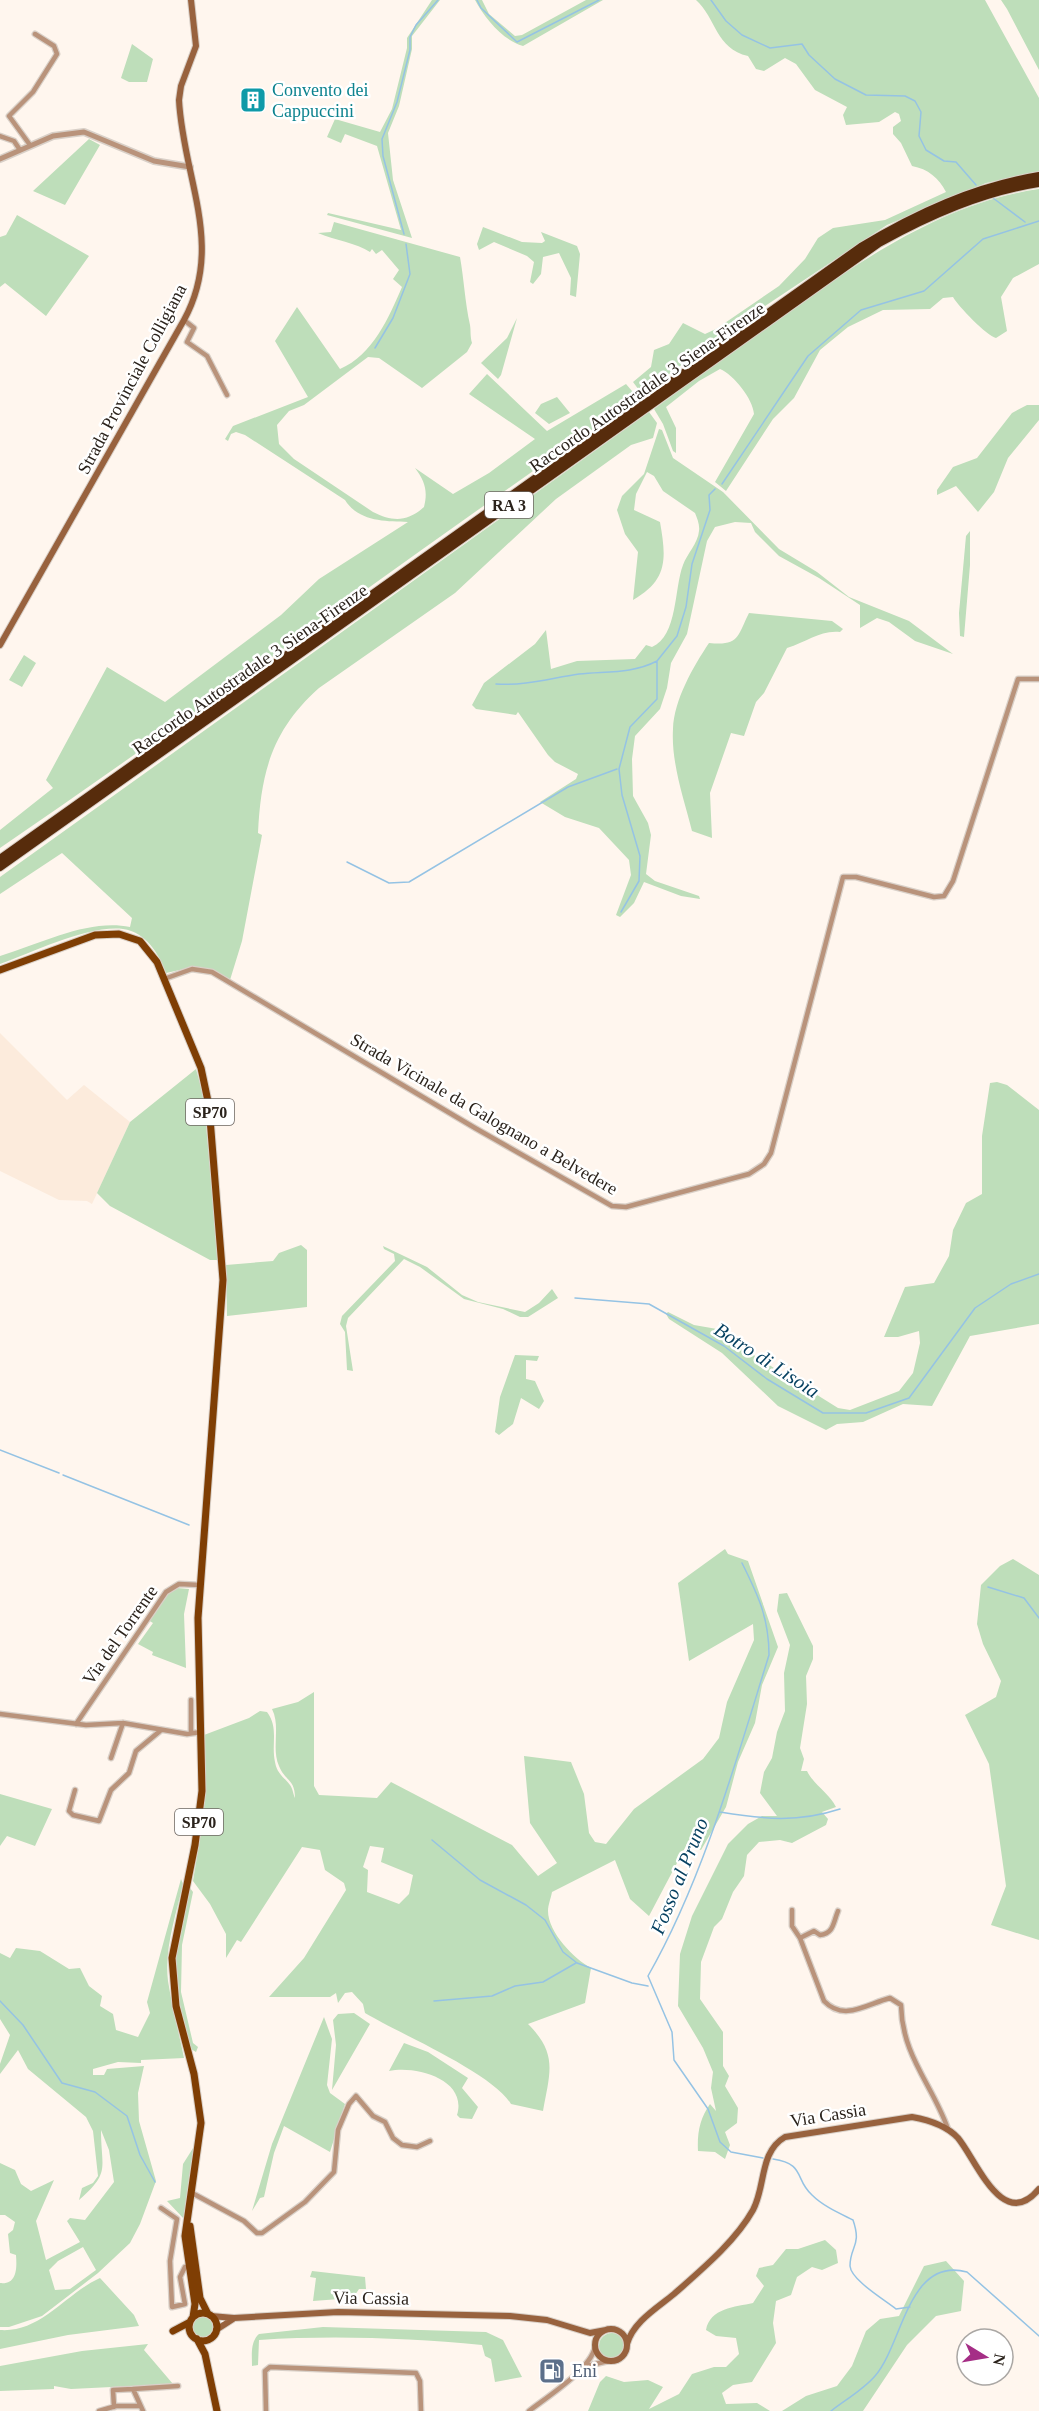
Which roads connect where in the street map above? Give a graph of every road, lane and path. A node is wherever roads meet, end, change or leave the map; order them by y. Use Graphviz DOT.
graph roads {
  1 [pos="191,0"];
  2 [pos="35,34"];
  3 [pos="0,136"];
  4 [pos="30,146"];
  5 [pos="20,150"];
  6 [pos="0,159"];
  7 [pos="190,167"];
  8 [pos="1039,176"];
  9 [pos="1039,183"];
  10 [pos="184,320"];
  11 [pos="227,395"];
  12 [pos="0,645"];
  13 [pos="1039,680"];
  14 [pos="53,825"];
  15 [pos="0,854"];
  16 [pos="0,859"];
  17 [pos="0,867"];
  18 [pos="0,872"];
  19 [pos="0,970"];
  20 [pos="164,979"];
  21 [pos="200,1585"];
  22 [pos="191,1700"];
  23 [pos="0,1714"];
  24 [pos="123,1723"];
  25 [pos="76,1724"];
  26 [pos="160,1731"];
  27 [pos="201,1732"];
  28 [pos="191,1733"];
  29 [pos="111,1758"];
  30 [pos="75,1790"];
  31 [pos="792,1910"];
  32 [pos="838,1911"];
  33 [pos="800,1938"];
  34 [pos="948,2129"];
  35 [pos="430,2141"];
  36 [pos="1039,2189"];
  37 [pos="192,2193"];
  38 [pos="190,2206"];
  39 [pos="161,2208"];
  40 [pos="188,2266"];
  41 [pos="193,2277"];
  42 [pos="183,2288"];
  43 [pos="210,2315"];
  44 [pos="234,2318"];
  45 [pos="191,2320"];
  46 [pos="641,2322"];
  47 [pos="577,2329"];
  48 [pos="216,2330"];
  49 [pos="606,2330"];
  50 [pos="615,2330"];
  51 [pos="195,2337"];
  52 [pos="212,2337"];
  53 [pos="627,2344"];
  54 [pos="596,2346"];
  55 [pos="206,2360"];
  56 [pos="608,2361"];
  57 [pos="582,2369"];
  58 [pos="178,2386"];
  59 [pos="133,2389"];
  60 [pos="114,2407"];
  61 [pos="141,2408"];
  62 [pos="99,2411"];
  63 [pos="217,2411"];
  64 [pos="266,2411"];
  65 [pos="421,2411"];
  66 [pos="530,2411"];
  1 -- 7 [label="main road, Strada Provinciale Colligiana"];
  2 -- 4 [label="street"];
  3 -- 5 [label="street"];
  4 -- 5 [label="street"];
  4 -- 7 [label="street"];
  5 -- 6 [label="street"];
  7 -- 10 [label="main road, Strada Provinciale Colligiana"];
  8 -- 14 [label="highway, Raccordo Autostradale 3 Siena-Firenze / RA 3"];
  9 -- 14 [label="highway, Raccordo Autostradale 3 Siena-Firenze / RA 3"];
  10 -- 11 [label="street"];
  10 -- 12 [label="main road, Strada Provinciale Colligiana"];
  13 -- 20 [label="street, Strada Vicinale da Galognano a Belvedere"];
  14 -- 15 [label="highway"];
  14 -- 16 [label="highway, Raccordo Autostradale 3 Siena-Firenze / RA 3"];
  14 -- 17 [label="highway, Raccordo Autostradale 3 Siena-Firenze / RA 3"];
  14 -- 18 [label="highway"];
  19 -- 20 [label="main road, SP70"];
  20 -- 21 [label="main road, SP70"];
  21 -- 25 [label="street, Via del Torrente"];
  21 -- 27 [label="main road, SP70"];
  22 -- 28 [label="street"];
  23 -- 25 [label="street"];
  24 -- 25 [label="street"];
  24 -- 26 [label="street"];
  24 -- 29 [label="street"];
  26 -- 28 [label="street"];
  26 -- 30 [label="street"];
  27 -- 28 [label="street"];
  27 -- 37 [label="main road, SP70"];
  31 -- 33 [label="street"];
  32 -- 33 [label="street"];
  33 -- 34 [label="street"];
  34 -- 36 [label="main road, Via Cassia"];
  34 -- 46 [label="main road, Via Cassia"];
  35 -- 37 [label="street"];
  37 -- 38 [label="main road, SP70"];
  38 -- 40 [label="main road, SP70"];
  38 -- 41 [label="main road, SP70"];
  39 -- 42 [label="street"];
  40 -- 41 [label="main road, SP70"];
  40 -- 42 [label="street"];
  41 -- 42 [label="street"];
  41 -- 43 [label="main road, SP70"];
  41 -- 45 [label="main road, SP70"];
  43 -- 44 [label="main road, Via Cassia"];
  43 -- 45 [label="main road, Via Cassia"];
  43 -- 48 [label="main road"];
  44 -- 47 [label="main road, Via Cassia"];
  44 -- 48 [label="main road"];
  45 -- 51 [label="main road"];
  45 -- 51 [label="main road"];
  46 -- 50 [label="main road, Via Cassia"];
  46 -- 53 [label="main road, Via Cassia"];
  47 -- 49 [label="main road, Via Cassia"];
  47 -- 54 [label="main road, Via Cassia"];
  48 -- 52 [label="main road"];
  49 -- 50 [label="main road, Via Cassia"];
  49 -- 54 [label="main road, Via Cassia"];
  50 -- 53 [label="main road"];
  51 -- 52 [label="main road"];
  51 -- 55 [label="main road"];
  52 -- 55 [label="main road"];
  53 -- 56 [label="main road, Via Cassia"];
  54 -- 56 [label="main road, Via Cassia"];
  54 -- 57 [label="street, Via Cassia"];
  55 -- 63 [label="main road"];
  56 -- 57 [label="street, Via Cassia"];
  57 -- 66 [label="street, Via Cassia"];
  58 -- 59 [label="street"];
  59 -- 60 [label="street"];
  59 -- 61 [label="street"];
  60 -- 61 [label="street"];
  60 -- 62 [label="street"];
  64 -- 65 [label="street"];
}
